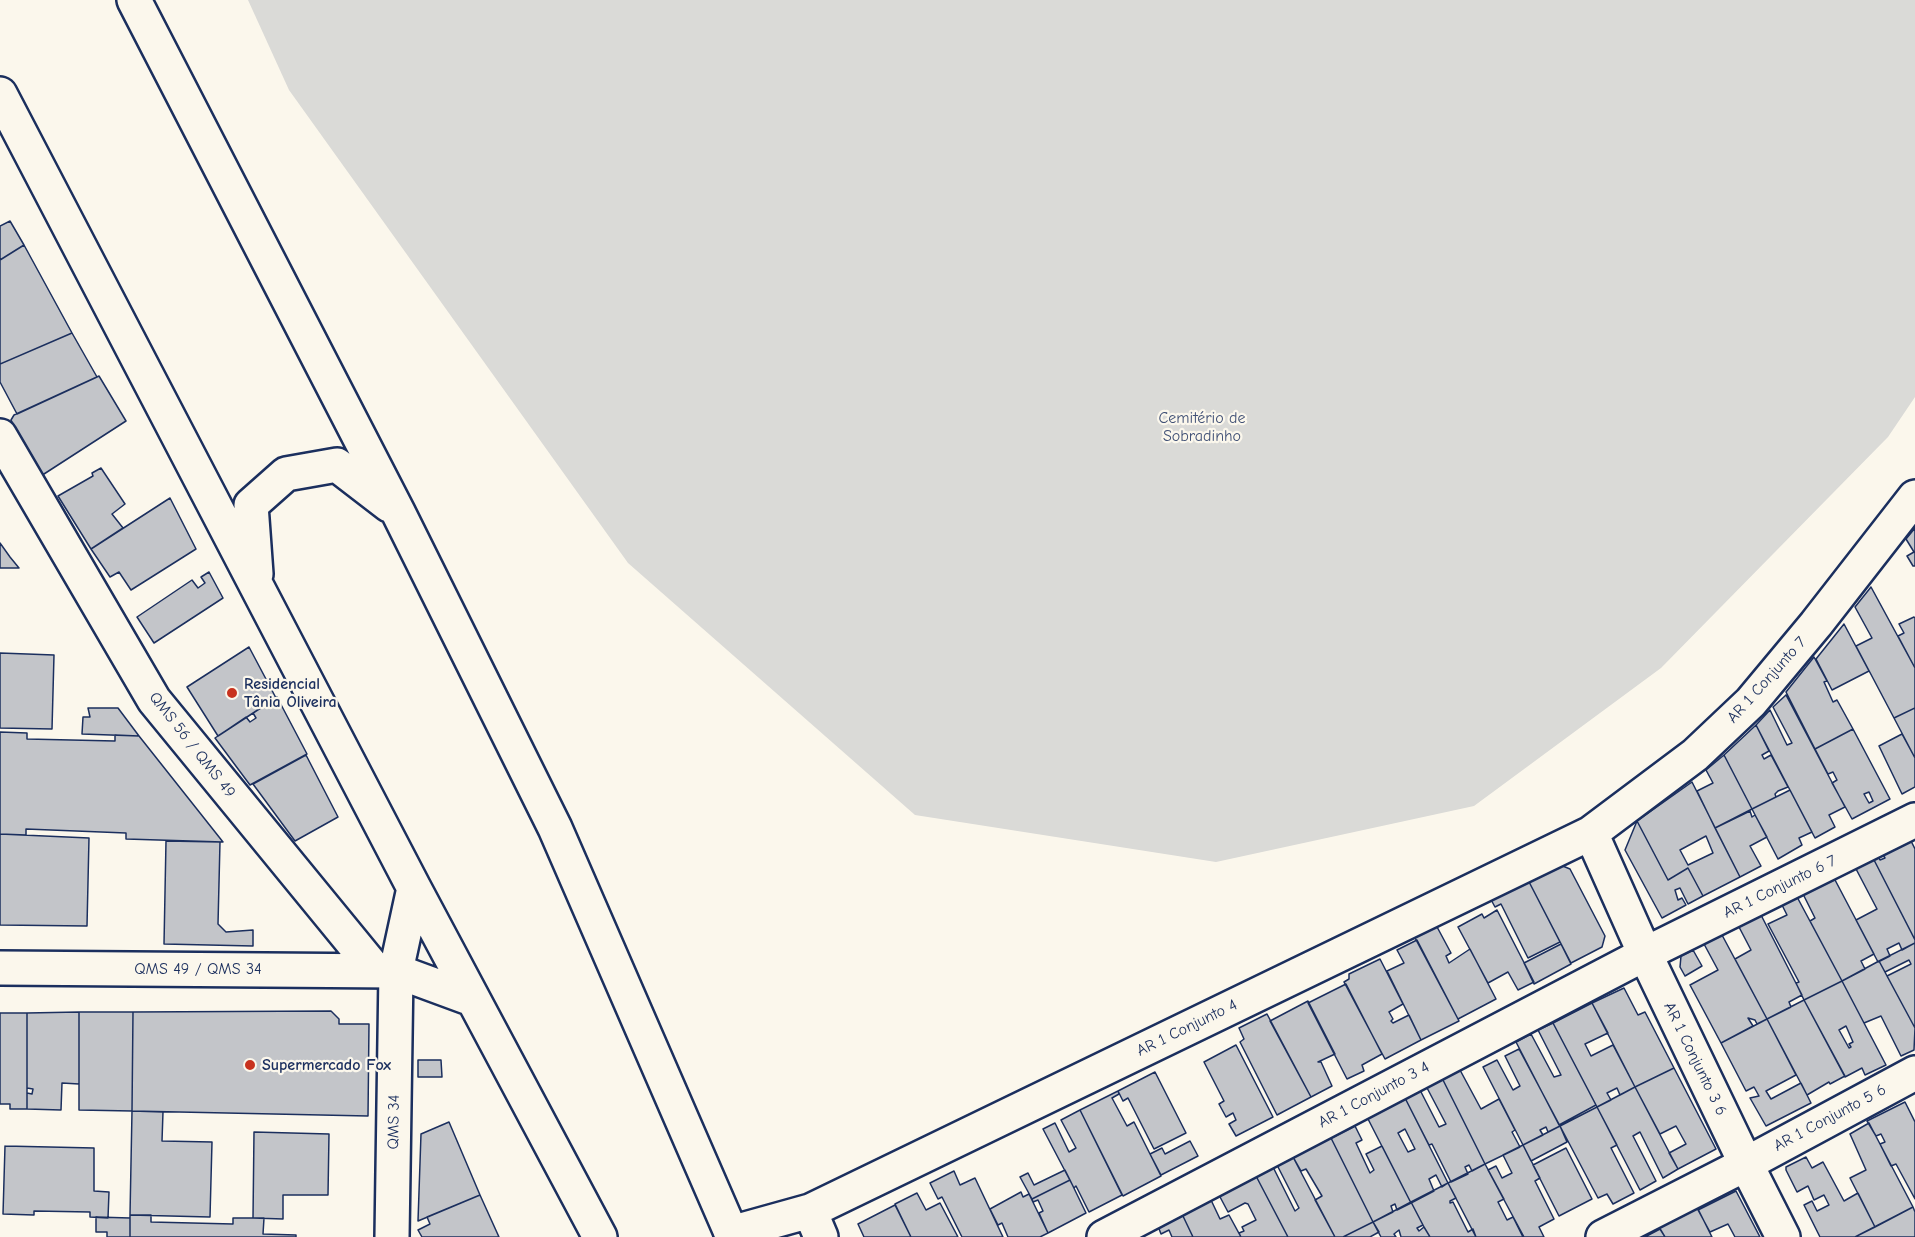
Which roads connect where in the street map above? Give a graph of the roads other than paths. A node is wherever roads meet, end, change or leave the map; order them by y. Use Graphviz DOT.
graph roads {
  1 [pos="134,0"];
  2 [pos="0,94"];
  3 [pos="0,436"];
  4 [pos="1915,497"];
  5 [pos="398,512"];
  6 [pos="257,586"];
  7 [pos="1915,820"];
  8 [pos="1591,833"];
  9 [pos="414,888"];
  10 [pos="1645,954"];
  11 [pos="0,968"];
  12 [pos="386,971"];
  13 [pos="472,999"];
  14 [pos="1915,1073"];
  15 [pos="1746,1164"];
  16 [pos="815,1224"];
  17 [pos="729,1236"];
  18 [pos="392,1237"];
  19 [pos="600,1237"];
  20 [pos="1104,1237"];
  21 [pos="1603,1237"];
  22 [pos="1783,1237"];
  1 -- 5 [label="street"];
  2 -- 6 [label="street"];
  3 -- 12 [label="street, QMS 56 / QMS 49"];
  4 -- 8 [label="street, AR 1 Conjunto 7"];
  5 -- 6 [label="street"];
  5 -- 17 [label="street"];
  6 -- 9 [label="street"];
  7 -- 10 [label="street, AR 1 Conjunto 6 7"];
  8 -- 10 [label="street, AR 1 Conjunto 3 6"];
  8 -- 16 [label="street, AR 1 Conjunto 4"];
  9 -- 12 [label="street, QMS 34"];
  9 -- 13 [label="street"];
  10 -- 15 [label="street, AR 1 Conjunto 3 6"];
  10 -- 20 [label="street, AR 1 Conjunto 3 4"];
  11 -- 12 [label="street, QMS 49 / QMS 34"];
  12 -- 13 [label="street"];
  12 -- 18 [label="street, QMS 34"];
  13 -- 19 [label="street"];
  14 -- 15 [label="street, AR 1 Conjunto 5 6"];
  15 -- 21 [label="street, AR 1 Conjunto 5 6"];
  15 -- 22 [label="street, AR 1 Conjunto 3 6"];
  16 -- 17 [label="street, AR 1 Conjunto 4"];
}
